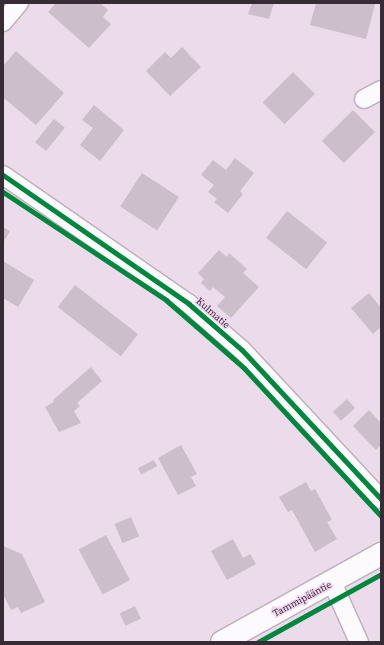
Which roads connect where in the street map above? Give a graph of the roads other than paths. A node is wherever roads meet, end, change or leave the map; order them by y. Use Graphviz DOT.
graph roads {
  1 [pos="19,3"];
  2 [pos="3,22"];
  3 [pos="381,90"];
  4 [pos="364,99"];
  5 [pos="3,175"];
  6 [pos="381,500"];
  7 [pos="381,554"];
  8 [pos="332,582"];
  9 [pos="222,642"];
  10 [pos="359,642"];
  1 -- 2 [label="street"];
  3 -- 4 [label="street"];
  5 -- 6 [label="street, Kulmatie"];
  7 -- 8 [label="street, Tammipääntie"];
  8 -- 9 [label="street, Tammipääntie"];
  8 -- 10 [label="street"];
}
